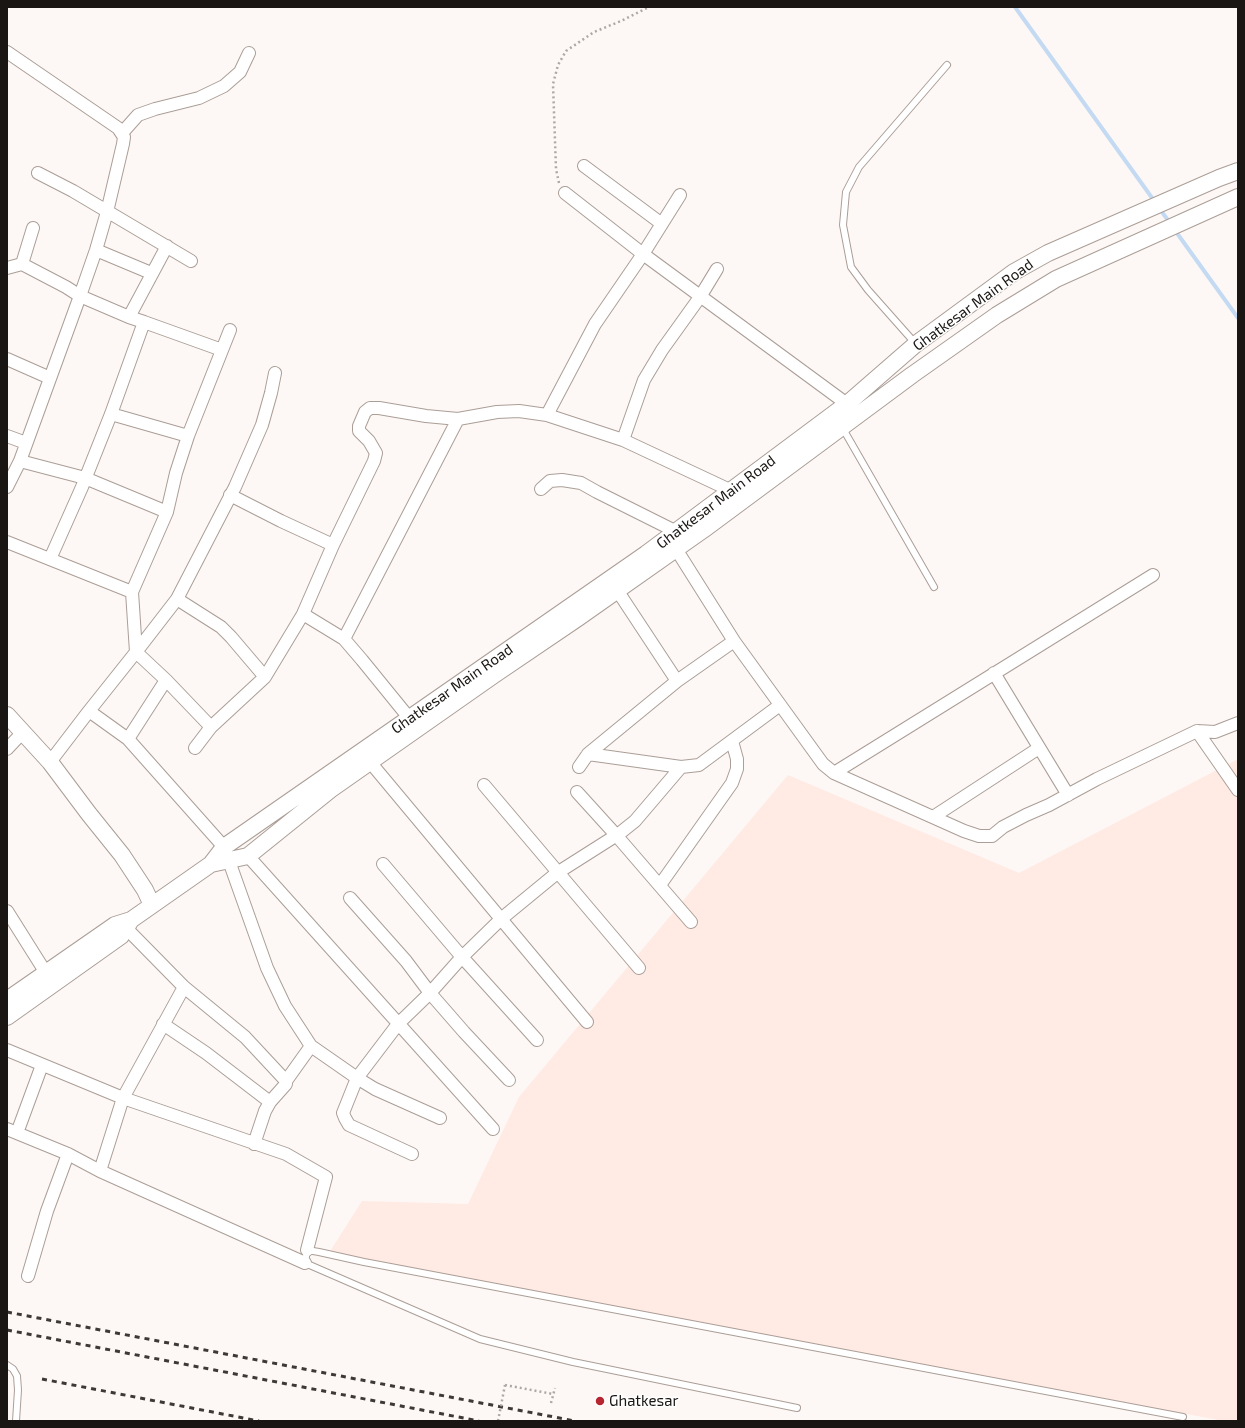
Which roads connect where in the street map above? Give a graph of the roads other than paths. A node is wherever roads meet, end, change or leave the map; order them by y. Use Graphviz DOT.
graph roads {
  1 [pos="7,52"];
  2 [pos="249,53"];
  3 [pos="947,65"];
  4 [pos="122,132"];
  5 [pos="584,166"];
  6 [pos="1238,171"];
  7 [pos="38,172"];
  8 [pos="566,193"];
  9 [pos="680,195"];
  10 [pos="1238,197"];
  11 [pos="107,212"];
  12 [pos="662,224"];
  13 [pos="34,228"];
  14 [pos="166,246"];
  15 [pos="96,250"];
  16 [pos="643,254"];
  17 [pos="190,260"];
  18 [pos="22,264"];
  19 [pos="7,268"];
  20 [pos="717,269"];
  21 [pos="151,273"];
  22 [pos="80,296"];
  23 [pos="700,297"];
  24 [pos="129,317"];
  25 [pos="144,322"];
  26 [pos="230,330"];
  27 [pos="916,344"];
  28 [pos="222,350"];
  29 [pos="7,359"];
  30 [pos="275,373"];
  31 [pos="50,378"];
  32 [pos="852,410"];
  33 [pos="111,414"];
  34 [pos="547,415"];
  35 [pos="458,419"];
  36 [pos="842,427"];
  37 [pos="7,436"];
  38 [pos="188,436"];
  39 [pos="623,440"];
  40 [pos="26,443"];
  41 [pos="20,461"];
  42 [pos="85,478"];
  43 [pos="7,487"];
  44 [pos="541,489"];
  45 [pos="732,491"];
  46 [pos="230,495"];
  47 [pos="167,512"];
  48 [pos="676,532"];
  49 [pos="7,542"];
  50 [pos="333,545"];
  51 [pos="676,549"];
  52 [pos="50,559"];
  53 [pos="1153,575"];
  54 [pos="934,587"];
  55 [pos="617,590"];
  56 [pos="132,592"];
  57 [pos="177,599"];
  58 [pos="303,614"];
  59 [pos="344,639"];
  60 [pos="734,641"];
  61 [pos="136,652"];
  62 [pos="994,673"];
  63 [pos="265,678"];
  64 [pos="166,680"];
  65 [pos="677,681"];
  66 [pos="780,705"];
  67 [pos="89,711"];
  68 [pos="7,715"];
  69 [pos="1238,723"];
  70 [pos="413,724"];
  71 [pos="211,727"];
  72 [pos="1197,731"];
  73 [pos="23,732"];
  74 [pos="128,739"];
  75 [pos="732,741"];
  76 [pos="195,748"];
  77 [pos="1039,748"];
  78 [pos="7,749"];
  79 [pos="588,754"];
  80 [pos="50,762"];
  81 [pos="370,762"];
  82 [pos="579,767"];
  83 [pos="681,767"];
  84 [pos="834,773"];
  85 [pos="484,785"];
  86 [pos="1238,790"];
  87 [pos="577,792"];
  88 [pos="1068,795"];
  89 [pos="933,817"];
  90 [pos="616,835"];
  91 [pos="227,854"];
  92 [pos="248,856"];
  93 [pos="383,864"];
  94 [pos="557,873"];
  95 [pos="660,885"];
  96 [pos="350,898"];
  97 [pos="152,905"];
  98 [pos="7,911"];
  99 [pos="501,919"];
  100 [pos="691,922"];
  101 [pos="129,924"];
  102 [pos="462,957"];
  103 [pos="639,968"];
  104 [pos="46,973"];
  105 [pos="184,987"];
  106 [pos="430,993"];
  107 [pos="7,1000"];
  108 [pos="7,1017"];
  109 [pos="587,1022"];
  110 [pos="163,1024"];
  111 [pos="398,1024"];
  112 [pos="537,1040"];
  113 [pos="312,1046"];
  114 [pos="7,1050"];
  115 [pos="42,1065"];
  116 [pos="357,1078"];
  117 [pos="509,1080"];
  118 [pos="286,1081"];
  119 [pos="123,1098"];
  120 [pos="270,1102"];
  121 [pos="440,1118"];
  122 [pos="493,1129"];
  123 [pos="12,1131"];
  124 [pos="254,1144"];
  125 [pos="68,1154"];
  126 [pos="412,1154"];
  127 [pos="100,1171"];
  128 [pos="307,1250"];
  129 [pos="305,1263"];
  130 [pos="28,1276"];
  131 [pos="7,1365"];
  132 [pos="796,1408"];
  133 [pos="1183,1417"];
  134 [pos="16,1421"];
  1 -- 4 [label="street"];
  2 -- 4 [label="street"];
  3 -- 27 [label="lane"];
  4 -- 11 [label="street"];
  5 -- 12 [label="street"];
  6 -- 27 [label="main road, Ghatkesar Main Road"];
  7 -- 11 [label="street"];
  8 -- 16 [label="street"];
  9 -- 12 [label="street"];
  10 -- 32 [label="main road, Ghatkesar Main Road"];
  11 -- 14 [label="street"];
  11 -- 15 [label="street"];
  12 -- 16 [label="street"];
  13 -- 18 [label="street"];
  14 -- 17 [label="street"];
  14 -- 21 [label="street"];
  15 -- 21 [label="street"];
  15 -- 22 [label="street"];
  16 -- 23 [label="street"];
  16 -- 34 [label="street"];
  18 -- 19 [label="street"];
  18 -- 22 [label="street"];
  20 -- 23 [label="street"];
  21 -- 24 [label="street"];
  22 -- 24 [label="street"];
  22 -- 31 [label="street"];
  23 -- 32 [label="street"];
  23 -- 39 [label="street"];
  24 -- 25 [label="street"];
  25 -- 28 [label="street"];
  25 -- 33 [label="street"];
  26 -- 28 [label="street"];
  27 -- 32 [label="main road, Ghatkesar Main Road"];
  28 -- 38 [label="street"];
  29 -- 31 [label="street"];
  30 -- 46 [label="street"];
  31 -- 40 [label="street"];
  32 -- 36 [label="main road, Ghatkesar Main Road"];
  32 -- 45 [label="main road, Ghatkesar Main Road"];
  33 -- 38 [label="street"];
  33 -- 42 [label="street"];
  34 -- 35 [label="street"];
  34 -- 39 [label="street"];
  35 -- 50 [label="street"];
  35 -- 59 [label="street"];
  36 -- 51 [label="main road, Ghatkesar Main Road"];
  36 -- 54 [label="lane"];
  37 -- 40 [label="street"];
  38 -- 47 [label="street"];
  39 -- 45 [label="street"];
  40 -- 41 [label="street"];
  41 -- 42 [label="street"];
  41 -- 43 [label="street"];
  42 -- 47 [label="street"];
  42 -- 52 [label="street"];
  44 -- 48 [label="street"];
  45 -- 48 [label="main road, Ghatkesar Main Road"];
  46 -- 50 [label="street"];
  46 -- 57 [label="street"];
  47 -- 56 [label="street"];
  48 -- 70 [label="main road, Ghatkesar Main Road"];
  49 -- 52 [label="street"];
  50 -- 58 [label="street"];
  51 -- 55 [label="main road, Ghatkesar Main Road"];
  51 -- 60 [label="street"];
  52 -- 56 [label="street"];
  53 -- 62 [label="street"];
  55 -- 65 [label="street"];
  55 -- 70 [label="main road, Ghatkesar Main Road"];
  56 -- 61 [label="street"];
  57 -- 61 [label="street"];
  57 -- 63 [label="street"];
  58 -- 59 [label="street"];
  58 -- 63 [label="street"];
  59 -- 70 [label="street"];
  60 -- 65 [label="street"];
  60 -- 66 [label="street"];
  61 -- 64 [label="street"];
  61 -- 67 [label="street"];
  62 -- 77 [label="street"];
  62 -- 84 [label="street"];
  63 -- 71 [label="street"];
  64 -- 71 [label="street"];
  64 -- 74 [label="street"];
  65 -- 79 [label="street"];
  66 -- 75 [label="street"];
  66 -- 84 [label="street"];
  67 -- 74 [label="street"];
  67 -- 80 [label="street"];
  68 -- 73 [label="main road"];
  69 -- 72 [label="street"];
  70 -- 81 [label="main road, Ghatkesar Main Road"];
  70 -- 91 [label="main road, Ghatkesar Main Road"];
  71 -- 76 [label="street"];
  72 -- 86 [label="street"];
  72 -- 88 [label="street"];
  73 -- 78 [label="street"];
  73 -- 80 [label="main road"];
  74 -- 91 [label="street"];
  75 -- 83 [label="street"];
  75 -- 95 [label="street"];
  77 -- 88 [label="street"];
  77 -- 89 [label="street"];
  79 -- 82 [label="street"];
  79 -- 83 [label="street"];
  80 -- 97 [label="main road"];
  81 -- 92 [label="main road, Ghatkesar Main Road"];
  81 -- 99 [label="street"];
  83 -- 90 [label="street"];
  84 -- 89 [label="street"];
  85 -- 94 [label="street"];
  87 -- 90 [label="street"];
  88 -- 89 [label="street"];
  90 -- 94 [label="street"];
  90 -- 95 [label="street"];
  91 -- 92 [label="main road, Ghatkesar Main Road"];
  91 -- 97 [label="main road, Ghatkesar Main Road"];
  91 -- 113 [label="street"];
  92 -- 111 [label="street"];
  93 -- 102 [label="street"];
  94 -- 99 [label="street"];
  94 -- 103 [label="street"];
  95 -- 100 [label="street"];
  96 -- 106 [label="street"];
  97 -- 101 [label="main road, Ghatkesar Main Road"];
  98 -- 104 [label="street"];
  99 -- 102 [label="street"];
  99 -- 109 [label="street"];
  101 -- 104 [label="main road, Ghatkesar Main Road"];
  101 -- 105 [label="street"];
  101 -- 108 [label="main road, Ghatkesar Main Road"];
  102 -- 106 [label="street"];
  102 -- 112 [label="street"];
  104 -- 107 [label="main road, Ghatkesar Main Road"];
  105 -- 110 [label="street"];
  105 -- 118 [label="street"];
  106 -- 111 [label="street"];
  106 -- 117 [label="street"];
  110 -- 119 [label="street"];
  110 -- 120 [label="street"];
  111 -- 116 [label="street"];
  111 -- 122 [label="street"];
  113 -- 116 [label="street"];
  113 -- 118 [label="street"];
  114 -- 115 [label="street"];
  115 -- 119 [label="street"];
  115 -- 123 [label="street"];
  116 -- 121 [label="street"];
  116 -- 126 [label="street"];
  118 -- 120 [label="street"];
  119 -- 124 [label="street"];
  119 -- 127 [label="street"];
  120 -- 124 [label="street"];
  123 -- 125 [label="street"];
  124 -- 128 [label="street"];
  125 -- 127 [label="street"];
  125 -- 130 [label="street"];
  127 -- 129 [label="street"];
  128 -- 129 [label="lane"];
  128 -- 133 [label="lane"];
  129 -- 132 [label="lane"];
  131 -- 134 [label="lane"];
}
